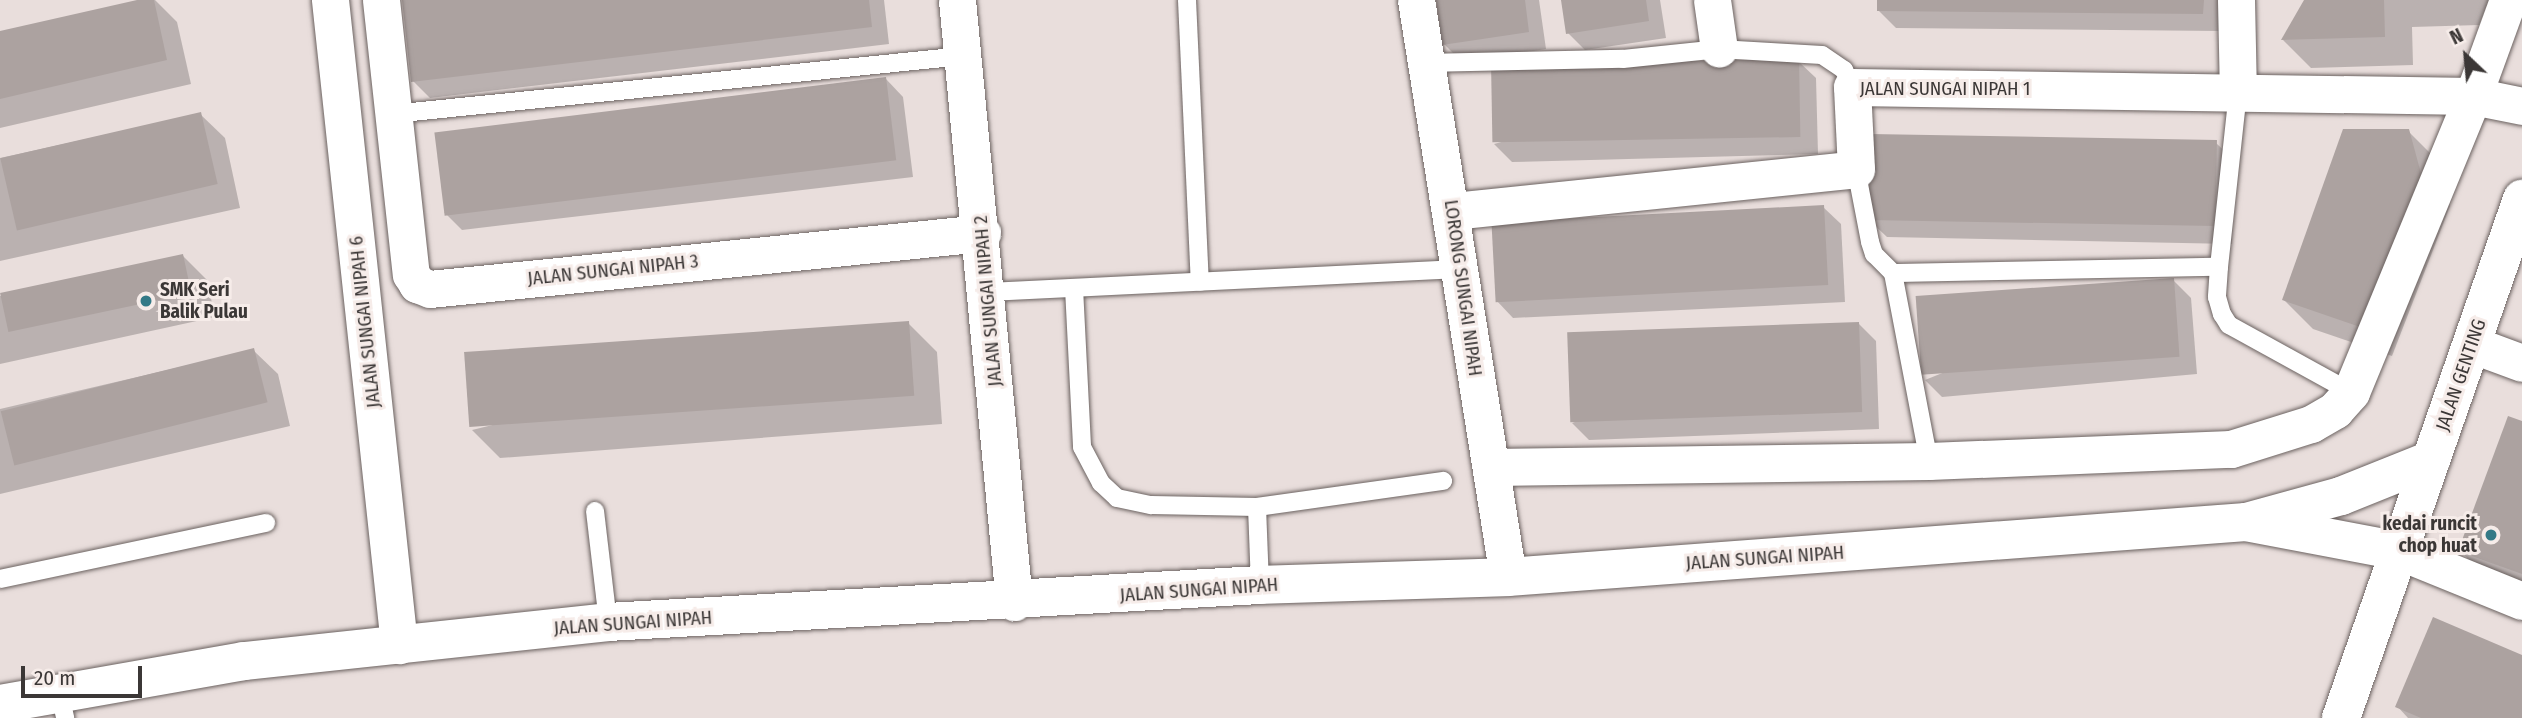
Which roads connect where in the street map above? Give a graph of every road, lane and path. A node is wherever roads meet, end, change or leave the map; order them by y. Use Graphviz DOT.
graph roads {
  1 [pos="330,0"];
  2 [pos="380,0"];
  3 [pos="957,0"];
  4 [pos="1187,0"];
  5 [pos="1416,0"];
  6 [pos="1712,0"];
  7 [pos="2236,0"];
  8 [pos="2508,0"];
  9 [pos="1719,48"];
  10 [pos="963,56"];
  11 [pos="1424,63"];
  12 [pos="1852,87"];
  13 [pos="2238,92"];
  14 [pos="2473,96"];
  15 [pos="2522,106"];
  16 [pos="392,114"];
  17 [pos="1856,169"];
  18 [pos="2522,199"];
  19 [pos="1452,211"];
  20 [pos="982,233"];
  21 [pos="2219,267"];
  22 [pos="1460,269"];
  23 [pos="1893,273"];
  24 [pos="1200,282"];
  25 [pos="1073,288"];
  26 [pos="987,292"];
  27 [pos="2471,344"];
  28 [pos="2522,363"];
  29 [pos="2351,392"];
  30 [pos="2431,460"];
  31 [pos="1929,461"];
  32 [pos="1491,467"];
  33 [pos="1443,481"];
  34 [pos="1256,507"];
  35 [pos="595,511"];
  36 [pos="2246,522"];
  37 [pos="265,523"];
  38 [pos="2399,551"];
  39 [pos="1508,577"];
  40 [pos="0,579"];
  41 [pos="1260,585"];
  42 [pos="2522,601"];
  43 [pos="1014,602"];
  44 [pos="608,622"];
  45 [pos="399,645"];
  46 [pos="0,704"];
  47 [pos="62,704"];
  48 [pos="2341,718"];
  1 -- 45 [label="street, JALAN SUNGAI NIPAH 6"];
  2 -- 16 [label="street, JALAN SUNGAI NIPAH 3"];
  3 -- 10 [label="street, JALAN SUNGAI NIPAH 2"];
  4 -- 24 [label="lane"];
  5 -- 11 [label="street, LORONG SUNGAI NIPAH"];
  6 -- 9 [label="street"];
  7 -- 13 [label="street"];
  8 -- 14 [label="street"];
  9 -- 11 [label="lane"];
  9 -- 12 [label="lane"];
  10 -- 16 [label="lane"];
  10 -- 20 [label="street, JALAN SUNGAI NIPAH 2"];
  11 -- 19 [label="street, LORONG SUNGAI NIPAH"];
  12 -- 13 [label="street, JALAN SUNGAI NIPAH 1"];
  12 -- 17 [label="street, JALAN SUNGAI NIPAH 1"];
  13 -- 14 [label="street, JALAN SUNGAI NIPAH 1"];
  13 -- 21 [label="lane"];
  14 -- 15 [label="street, JALAN SUNGAI NIPAH 1"];
  14 -- 29 [label="street"];
  16 -- 20 [label="street, JALAN SUNGAI NIPAH 3"];
  17 -- 19 [label="street"];
  17 -- 23 [label="lane"];
  18 -- 27 [label="street, JALAN GENTING"];
  19 -- 22 [label="street, LORONG SUNGAI NIPAH"];
  20 -- 26 [label="street, JALAN SUNGAI NIPAH 2"];
  21 -- 23 [label="lane"];
  21 -- 29 [label="lane"];
  22 -- 24 [label="lane"];
  22 -- 32 [label="street, LORONG SUNGAI NIPAH"];
  23 -- 31 [label="lane"];
  24 -- 25 [label="lane"];
  25 -- 26 [label="lane"];
  25 -- 34 [label="lane"];
  26 -- 43 [label="street, JALAN SUNGAI NIPAH 2"];
  27 -- 28 [label="street"];
  27 -- 30 [label="street, JALAN GENTING"];
  29 -- 31 [label="street"];
  30 -- 36 [label="street"];
  30 -- 38 [label="street, JALAN GENTING"];
  31 -- 32 [label="street"];
  32 -- 39 [label="street, LORONG SUNGAI NIPAH"];
  33 -- 34 [label="lane"];
  34 -- 41 [label="lane"];
  35 -- 44 [label="lane"];
  36 -- 38 [label="street, JALAN SUNGAI NIPAH"];
  36 -- 39 [label="street, JALAN SUNGAI NIPAH"];
  37 -- 40 [label="lane"];
  38 -- 42 [label="street"];
  38 -- 48 [label="street, JALAN GENTING"];
  39 -- 41 [label="street, JALAN SUNGAI NIPAH"];
  41 -- 43 [label="street, JALAN SUNGAI NIPAH"];
  43 -- 44 [label="street, JALAN SUNGAI NIPAH"];
  44 -- 45 [label="street, JALAN SUNGAI NIPAH"];
  45 -- 47 [label="street, JALAN SUNGAI NIPAH"];
  46 -- 47 [label="street, JALAN SUNGAI NIPAH"];
}
